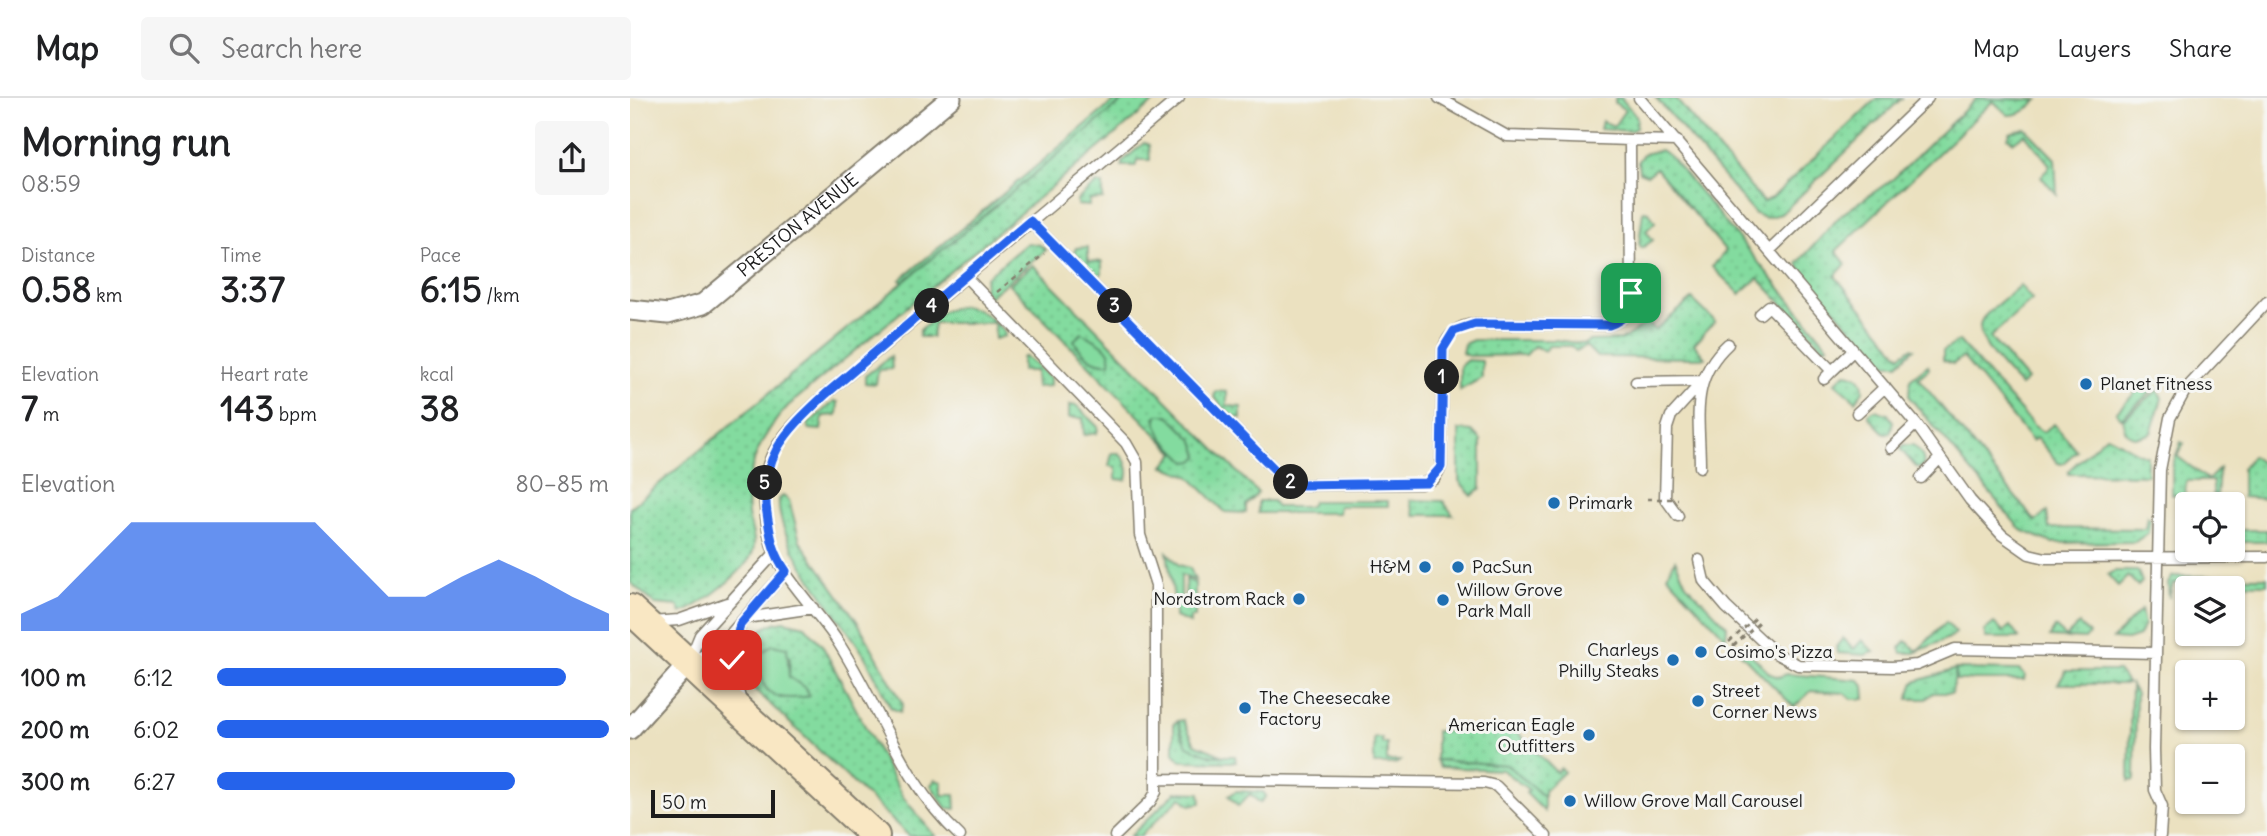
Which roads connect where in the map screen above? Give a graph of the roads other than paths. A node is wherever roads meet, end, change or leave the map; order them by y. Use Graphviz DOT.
graph roads {
  1 [pos="951,98"];
  2 [pos="1179,98"];
  3 [pos="1439,98"];
  4 [pos="1639,98"];
  5 [pos="1928,98"];
  6 [pos="1630,140"];
  7 [pos="1677,141"];
  8 [pos="1030,221"];
  9 [pos="1769,251"];
  10 [pos="967,278"];
  11 [pos="2267,302"];
  12 [pos="630,310"];
  13 [pos="1760,314"];
  14 [pos="1800,338"];
  15 [pos="1728,344"];
  16 [pos="1791,346"];
  17 [pos="1853,351"];
  18 [pos="1832,371"];
  19 [pos="1824,379"];
  20 [pos="1636,382"];
  21 [pos="1701,382"];
  22 [pos="1885,387"];
  23 [pos="1857,413"];
  24 [pos="1916,424"];
  25 [pos="1891,447"];
  26 [pos="1940,458"];
  27 [pos="1700,467"];
  28 [pos="1921,478"];
  29 [pos="1678,516"];
  30 [pos="774,554"];
  31 [pos="2159,556"];
  32 [pos="2267,557"];
  33 [pos="1699,560"];
  34 [pos="786,571"];
  35 [pos="728,603"];
  36 [pos="813,608"];
  37 [pos="637,615"];
  38 [pos="743,621"];
  39 [pos="2156,653"];
  40 [pos="689,663"];
  41 [pos="745,713"];
  42 [pos="630,729"];
  43 [pos="1156,779"];
  44 [pos="876,836"];
  45 [pos="960,836"];
  46 [pos="1115,836"];
  47 [pos="1546,836"];
  48 [pos="2160,836"];
  1 -- 12 [label="street, PRESTON AVENUE"];
  2 -- 8 [label="lane"];
  3 -- 6 [label="lane"];
  4 -- 7 [label="lane"];
  5 -- 9 [label="lane"];
  6 -- 7 [label="lane"];
  6 -- 8 [label="lane"];
  7 -- 9 [label="lane"];
  8 -- 10 [label="lane"];
  9 -- 17 [label="lane"];
  10 -- 30 [label="lane"];
  10 -- 43 [label="lane"];
  11 -- 31 [label="lane"];
  13 -- 14 [label="lane"];
  14 -- 16 [label="lane"];
  14 -- 18 [label="lane"];
  15 -- 21 [label="lane"];
  17 -- 18 [label="lane"];
  17 -- 22 [label="lane"];
  18 -- 19 [label="lane"];
  20 -- 21 [label="lane"];
  21 -- 27 [label="lane"];
  21 -- 29 [label="lane"];
  22 -- 23 [label="lane"];
  22 -- 24 [label="lane"];
  24 -- 25 [label="lane"];
  24 -- 26 [label="lane"];
  26 -- 28 [label="lane"];
  26 -- 31 [label="lane"];
  30 -- 34 [label="lane"];
  30 -- 35 [label="lane"];
  31 -- 32 [label="lane"];
  31 -- 39 [label="lane"];
  33 -- 39 [label="lane"];
  34 -- 36 [label="lane"];
  34 -- 38 [label="lane"];
  35 -- 37 [label="lane"];
  35 -- 40 [label="lane"];
  36 -- 38 [label="lane"];
  36 -- 45 [label="lane"];
  37 -- 40 [label="street"];
  38 -- 40 [label="lane"];
  38 -- 41 [label="lane"];
  39 -- 48 [label="lane"];
  40 -- 41 [label="street"];
  40 -- 42 [label="street"];
  41 -- 44 [label="street"];
  43 -- 46 [label="lane"];
  43 -- 47 [label="lane"];
}
